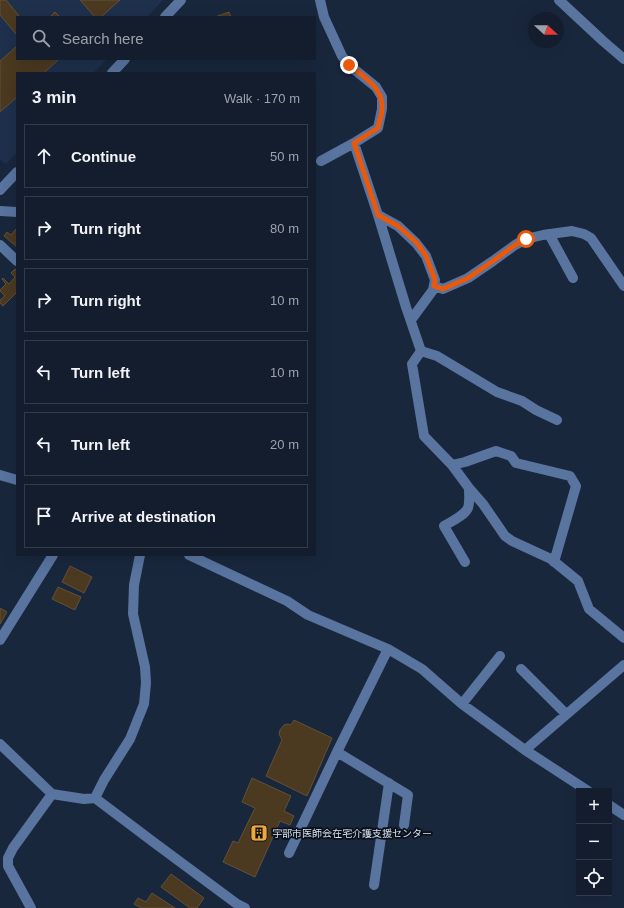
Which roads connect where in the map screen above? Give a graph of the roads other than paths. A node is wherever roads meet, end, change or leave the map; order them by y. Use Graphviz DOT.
graph roads {
  1 [pos="181,0"];
  2 [pos="320,0"];
  3 [pos="559,0"];
  4 [pos="166,16"];
  5 [pos="624,59"];
  6 [pos="124,60"];
  7 [pos="113,72"];
  8 [pos="354,143"];
  9 [pos="321,161"];
  10 [pos="16,173"];
  11 [pos="0,190"];
  12 [pos="0,211"];
  13 [pos="16,212"];
  14 [pos="378,215"];
  15 [pos="549,234"];
  16 [pos="0,245"];
  17 [pos="16,260"];
  18 [pos="573,278"];
  19 [pos="434,286"];
  20 [pos="624,286"];
  21 [pos="410,320"];
  22 [pos="421,351"];
  23 [pos="557,420"];
  24 [pos="452,465"];
  25 [pos="0,475"];
  26 [pos="16,480"];
  27 [pos="469,488"];
  28 [pos="52,556"];
  29 [pos="140,556"];
  30 [pos="190,556"];
  31 [pos="465,562"];
  32 [pos="554,562"];
  33 [pos="624,638"];
  34 [pos="0,640"];
  35 [pos="388,649"];
  36 [pos="500,656"];
  37 [pos="624,665"];
  38 [pos="521,669"];
  39 [pos="462,704"];
  40 [pos="566,714"];
  41 [pos="0,744"];
  42 [pos="525,750"];
  43 [pos="337,752"];
  44 [pos="389,783"];
  45 [pos="583,788"];
  46 [pos="52,794"];
  47 [pos="96,798"];
  48 [pos="612,807"];
  49 [pos="624,815"];
  50 [pos="404,825"];
  51 [pos="289,853"];
  52 [pos="374,885"];
  53 [pos="31,908"];
  54 [pos="245,908"];
  1 -- 4 [label="street"];
  2 -- 8 [label="street"];
  3 -- 5 [label="street"];
  6 -- 7 [label="street"];
  8 -- 9 [label="street"];
  8 -- 14 [label="street"];
  10 -- 11 [label="street"];
  12 -- 13 [label="street"];
  14 -- 19 [label="street"];
  14 -- 21 [label="street"];
  15 -- 18 [label="street"];
  15 -- 19 [label="street"];
  15 -- 20 [label="street"];
  16 -- 17 [label="street"];
  19 -- 21 [label="street"];
  21 -- 22 [label="street"];
  22 -- 23 [label="street"];
  22 -- 24 [label="street"];
  24 -- 27 [label="street"];
  24 -- 32 [label="street"];
  25 -- 26 [label="street"];
  27 -- 31 [label="street"];
  27 -- 32 [label="street"];
  28 -- 34 [label="street"];
  29 -- 47 [label="street"];
  30 -- 35 [label="street"];
  32 -- 33 [label="street"];
  35 -- 39 [label="street"];
  35 -- 43 [label="street"];
  36 -- 39 [label="street"];
  37 -- 40 [label="street"];
  38 -- 40 [label="street"];
  39 -- 42 [label="street"];
  40 -- 42 [label="street"];
  41 -- 46 [label="street"];
  42 -- 45 [label="street"];
  43 -- 44 [label="street"];
  43 -- 51 [label="street"];
  44 -- 50 [label="street"];
  44 -- 52 [label="street"];
  46 -- 47 [label="street"];
  46 -- 53 [label="street"];
  47 -- 54 [label="street"];
  48 -- 49 [label="street"];
}
